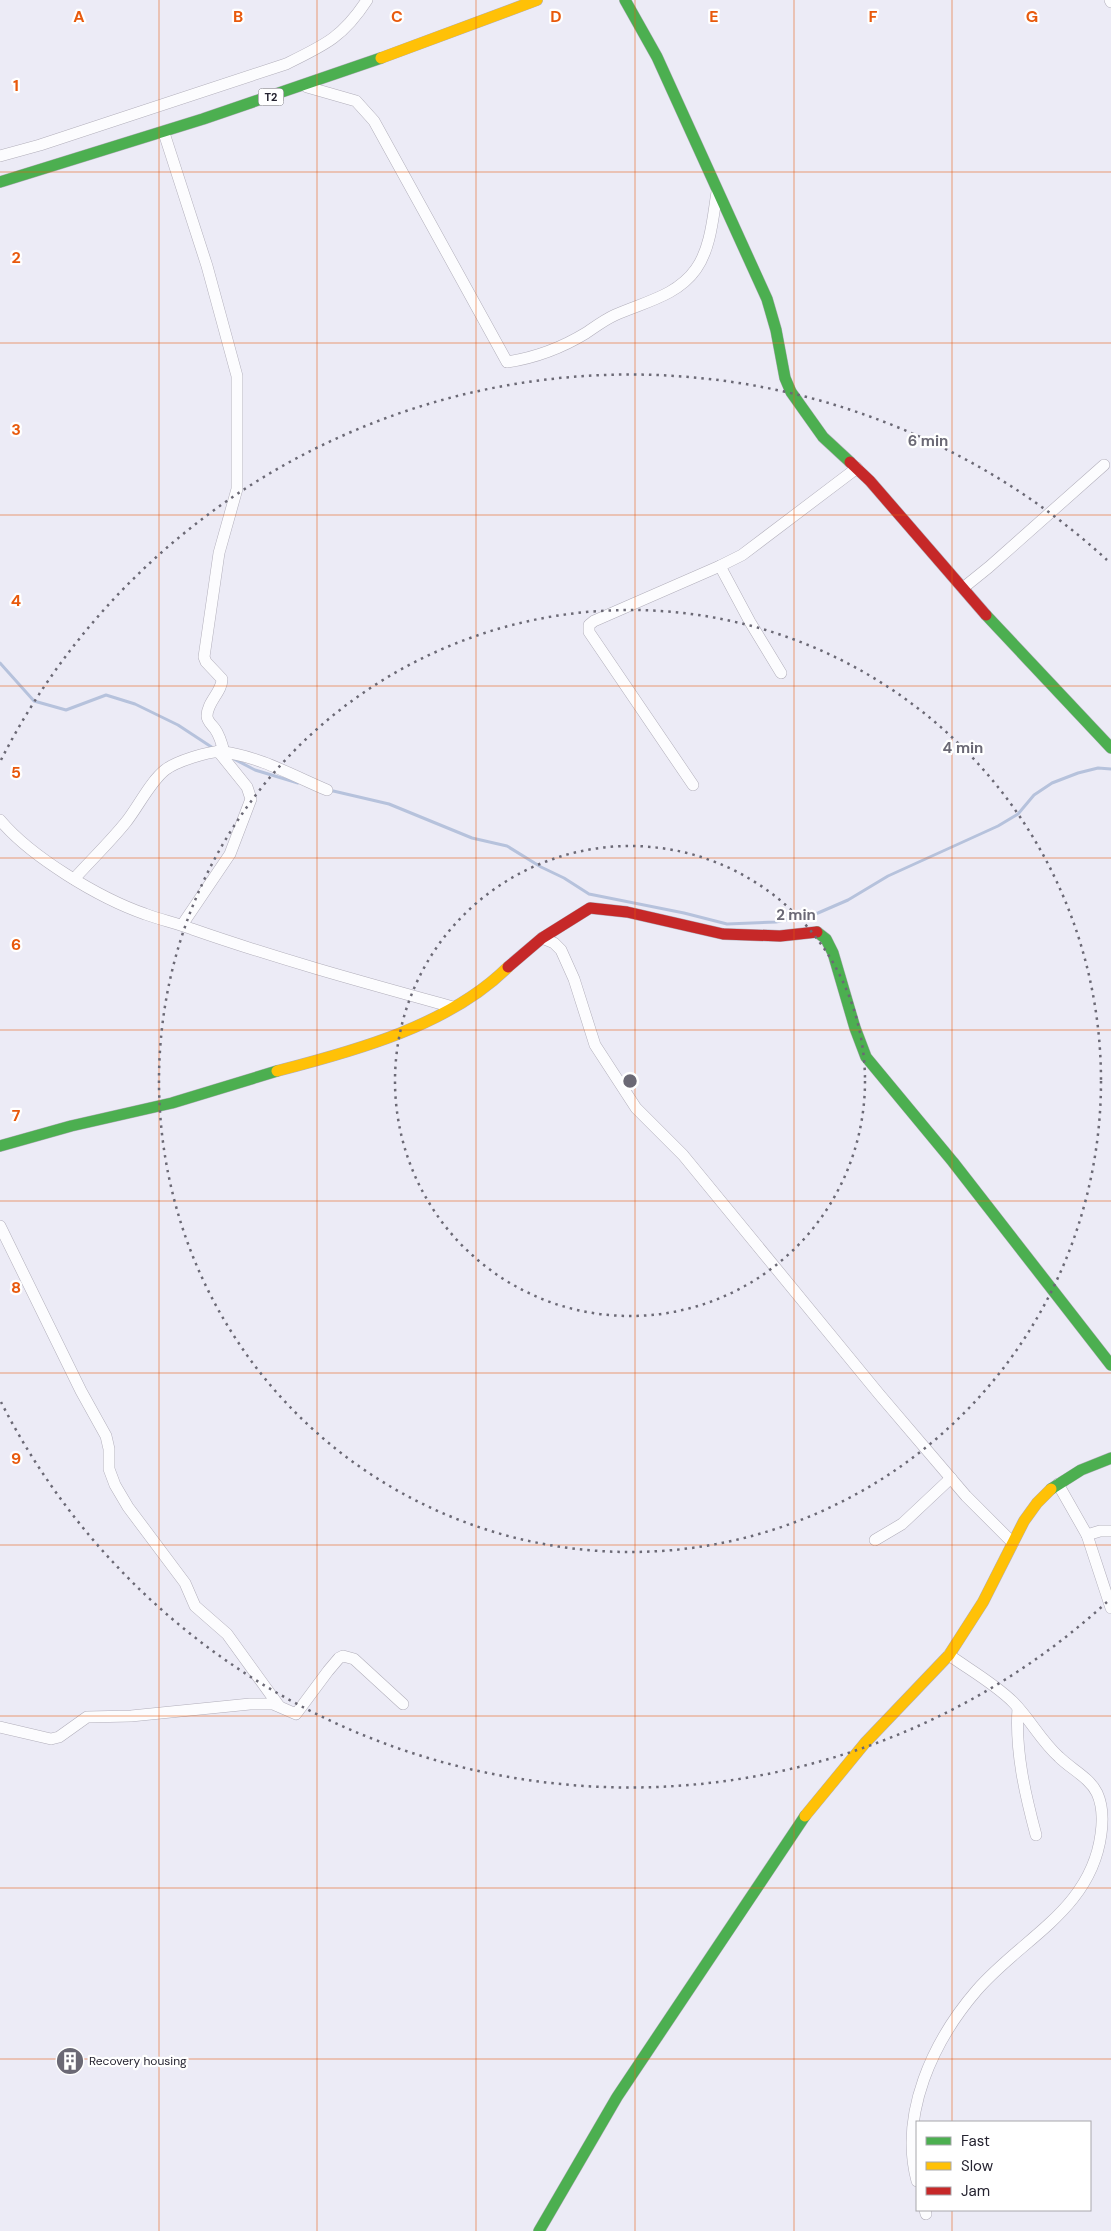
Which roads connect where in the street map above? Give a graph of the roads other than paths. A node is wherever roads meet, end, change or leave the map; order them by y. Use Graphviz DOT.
graph roads {
  1 [pos="367,0"];
  2 [pos="537,0"];
  3 [pos="625,0"];
  4 [pos="303,86"];
  5 [pos="164,133"];
  6 [pos="0,156"];
  7 [pos="0,182"];
  8 [pos="717,192"];
  9 [pos="1104,465"];
  10 [pos="857,468"];
  11 [pos="720,566"];
  12 [pos="963,588"];
  13 [pos="781,673"];
  14 [pos="1111,748"];
  15 [pos="221,752"];
  16 [pos="692,785"];
  17 [pos="327,790"];
  18 [pos="0,820"];
  19 [pos="74,879"];
  20 [pos="182,925"];
  21 [pos="542,938"];
  22 [pos="453,1007"];
  23 [pos="0,1146"];
  24 [pos="0,1226"];
  25 [pos="1111,1365"];
  26 [pos="1111,1458"];
  27 [pos="951,1478"];
  28 [pos="1058,1484"];
  29 [pos="1111,1531"];
  30 [pos="1087,1535"];
  31 [pos="875,1540"];
  32 [pos="1013,1542"];
  33 [pos="1111,1608"];
  34 [pos="949,1655"];
  35 [pos="403,1704"];
  36 [pos="279,1706"];
  37 [pos="1018,1708"];
  38 [pos="0,1727"];
  39 [pos="1036,1835"];
  40 [pos="916,2177"];
  41 [pos="539,2231"];
  1 -- 6 [label="street"];
  2 -- 4 [label="main road, T2"];
  3 -- 8 [label="main road"];
  4 -- 5 [label="main road, T2"];
  4 -- 8 [label="street"];
  5 -- 7 [label="main road, T2"];
  5 -- 15 [label="street"];
  8 -- 10 [label="main road"];
  9 -- 12 [label="street"];
  10 -- 11 [label="street"];
  10 -- 12 [label="main road"];
  11 -- 13 [label="street"];
  11 -- 16 [label="street"];
  12 -- 14 [label="main road"];
  15 -- 17 [label="street"];
  15 -- 19 [label="street"];
  15 -- 20 [label="street"];
  18 -- 19 [label="street"];
  19 -- 20 [label="street"];
  20 -- 22 [label="street"];
  21 -- 22 [label="main road"];
  21 -- 25 [label="main road"];
  21 -- 27 [label="street"];
  22 -- 23 [label="main road"];
  24 -- 36 [label="street"];
  26 -- 28 [label="main road"];
  27 -- 31 [label="street"];
  27 -- 32 [label="street"];
  28 -- 30 [label="street"];
  28 -- 32 [label="main road"];
  29 -- 30 [label="street"];
  30 -- 33 [label="street"];
  32 -- 34 [label="main road"];
  34 -- 37 [label="street"];
  34 -- 41 [label="main road"];
  35 -- 36 [label="street"];
  36 -- 38 [label="street"];
  37 -- 39 [label="street"];
  37 -- 40 [label="street"];
}
